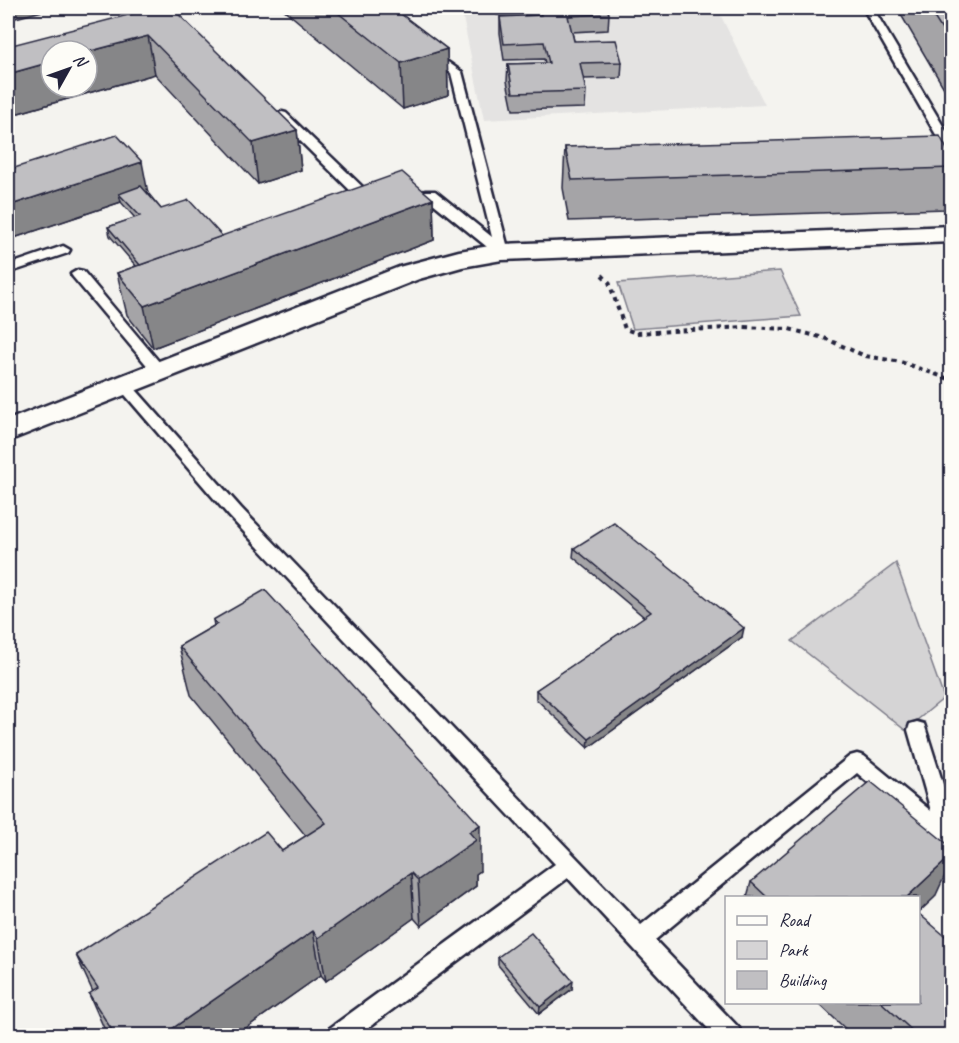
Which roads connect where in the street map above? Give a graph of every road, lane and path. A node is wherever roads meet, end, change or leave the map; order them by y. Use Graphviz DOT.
graph roads {
  1 [pos="868,8"];
  2 [pos="418,44"];
  3 [pos="272,105"];
  4 [pos="947,151"];
  5 [pos="390,208"];
  6 [pos="369,215"];
  7 [pos="951,234"];
  8 [pos="577,249"];
  9 [pos="63,250"];
  10 [pos="502,252"];
  11 [pos="8,269"];
  12 [pos="78,274"];
  13 [pos="160,372"];
  14 [pos="951,380"];
  15 [pos="125,386"];
  16 [pos="8,431"];
  17 [pos="917,730"];
  18 [pos="950,841"];
  19 [pos="569,865"];
  20 [pos="640,939"];
  21 [pos="338,1035"];
  22 [pos="731,1035"];
  1 -- 4 [label="lane"];
  2 -- 10 [label="lane"];
  3 -- 6 [label="lane"];
  5 -- 10 [label="lane"];
  7 -- 8 [label="street"];
  8 -- 10 [label="street"];
  8 -- 14 [label="path"];
  9 -- 11 [label="lane"];
  10 -- 13 [label="street"];
  12 -- 13 [label="lane"];
  13 -- 15 [label="street"];
  15 -- 16 [label="street"];
  15 -- 19 [label="lane"];
  17 -- 18 [label="lane"];
  18 -- 20 [label="lane"];
  19 -- 20 [label="lane"];
  19 -- 21 [label="lane"];
  20 -- 22 [label="lane"];
}
